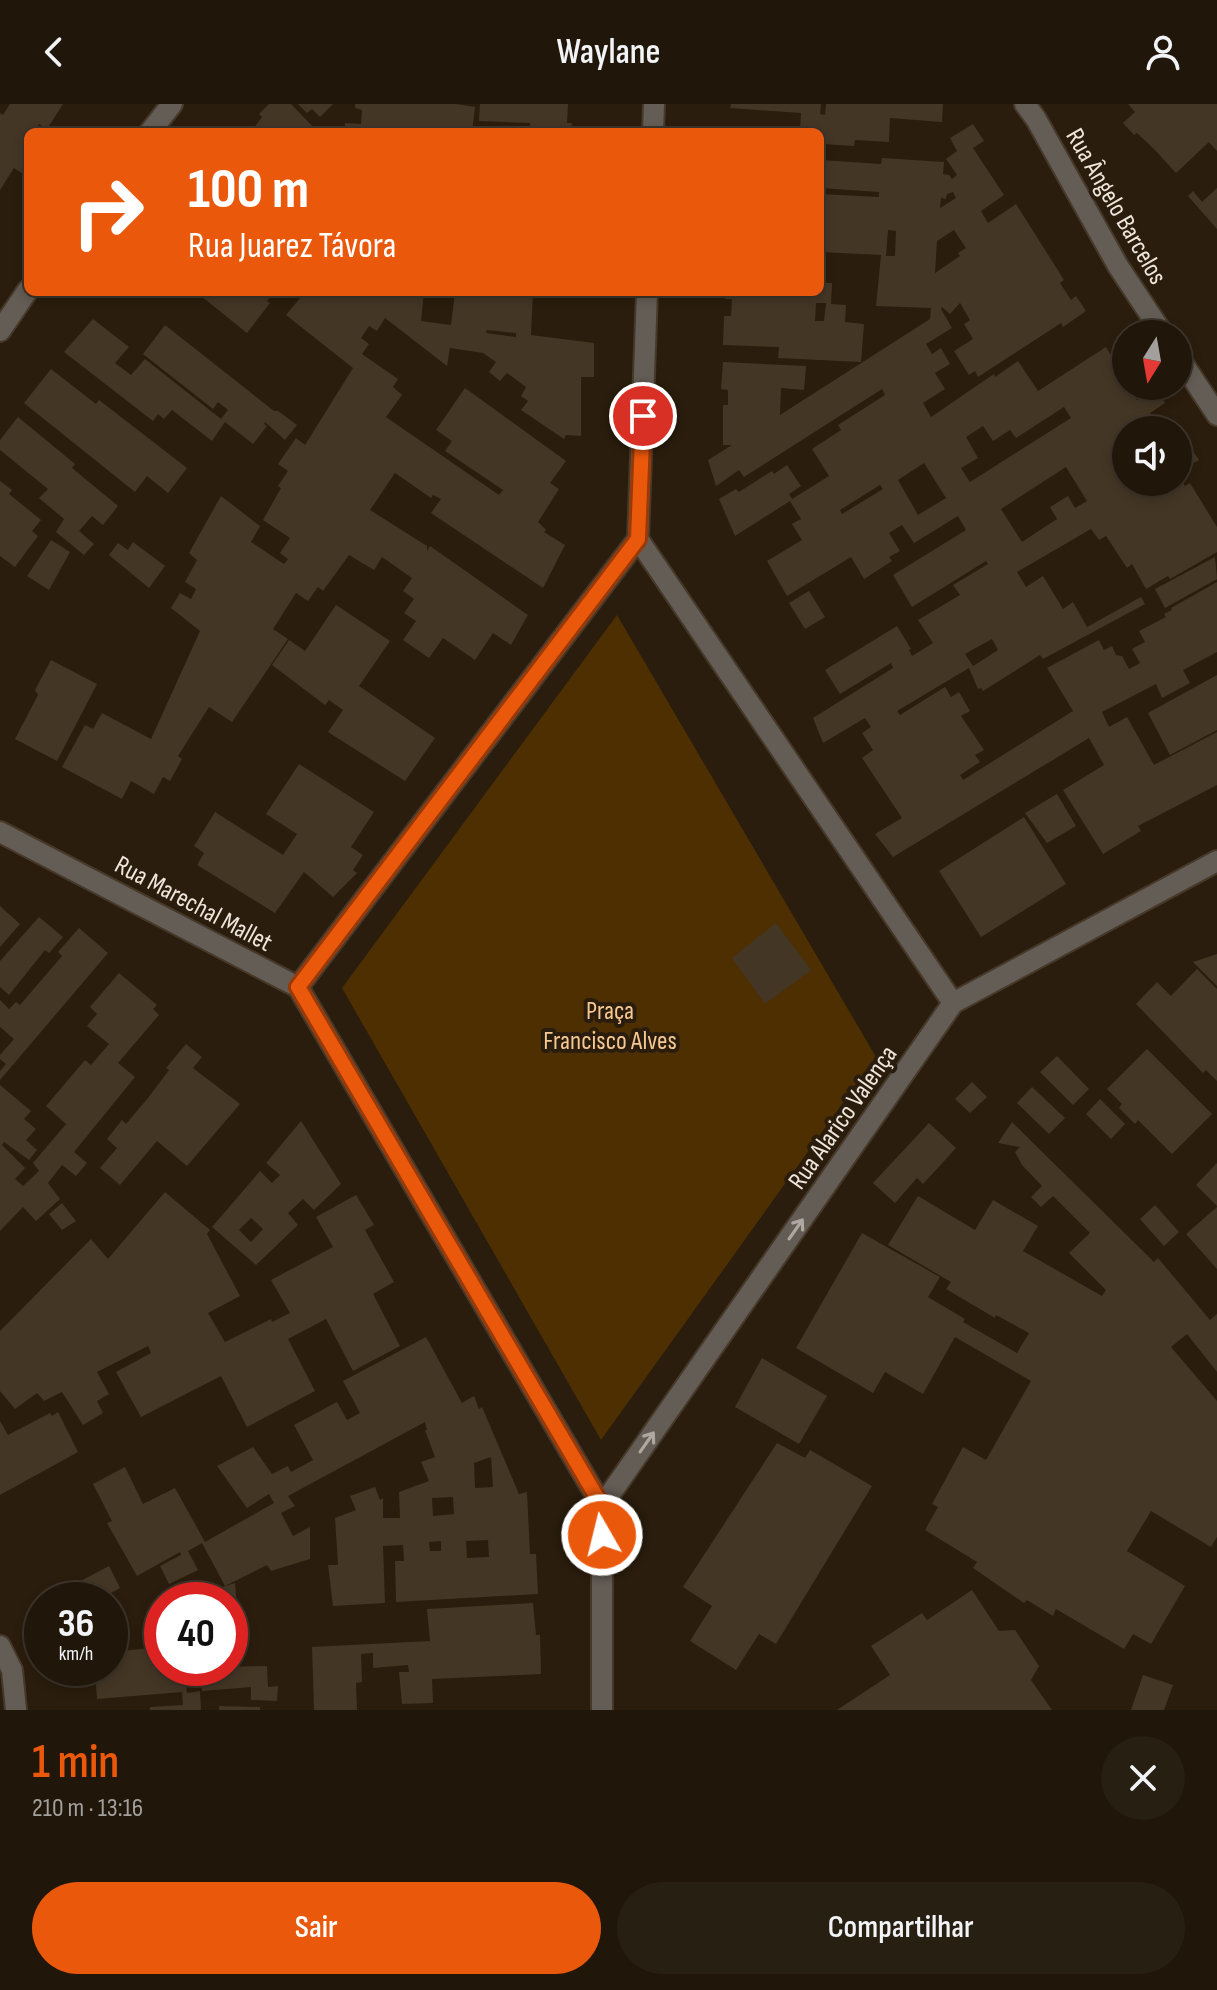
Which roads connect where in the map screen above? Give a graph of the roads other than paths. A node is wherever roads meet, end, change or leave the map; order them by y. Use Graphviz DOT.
graph roads {
  1 [pos="172,104"];
  2 [pos="654,104"];
  3 [pos="1025,104"];
  4 [pos="153,128"];
  5 [pos="653,128"];
  6 [pos="24,296"];
  7 [pos="647,296"];
  8 [pos="1154,320"];
  9 [pos="0,331"];
  10 [pos="1192,377"];
  11 [pos="1217,415"];
  12 [pos="638,539"];
  13 [pos="0,832"];
  14 [pos="1217,861"];
  15 [pos="298,987"];
  16 [pos="953,1003"];
  17 [pos="602,1506"];
  18 [pos="0,1646"];
  19 [pos="16,1710"];
  20 [pos="602,1710"];
  1 -- 4 [label="street"];
  2 -- 5 [label="street"];
  3 -- 8 [label="street, Rua Ângelo Barcelos"];
  6 -- 9 [label="street"];
  7 -- 12 [label="street"];
  10 -- 11 [label="street"];
  12 -- 15 [label="street"];
  12 -- 16 [label="street"];
  13 -- 15 [label="street, Rua Marechal Mallet"];
  14 -- 16 [label="street, Rua Alarico Valença"];
  15 -- 17 [label="street"];
  17 -- 16 [label="street, Rua Alarico Valença, one-way"];
  17 -- 20 [label="street"];
  18 -- 19 [label="street"];
}
